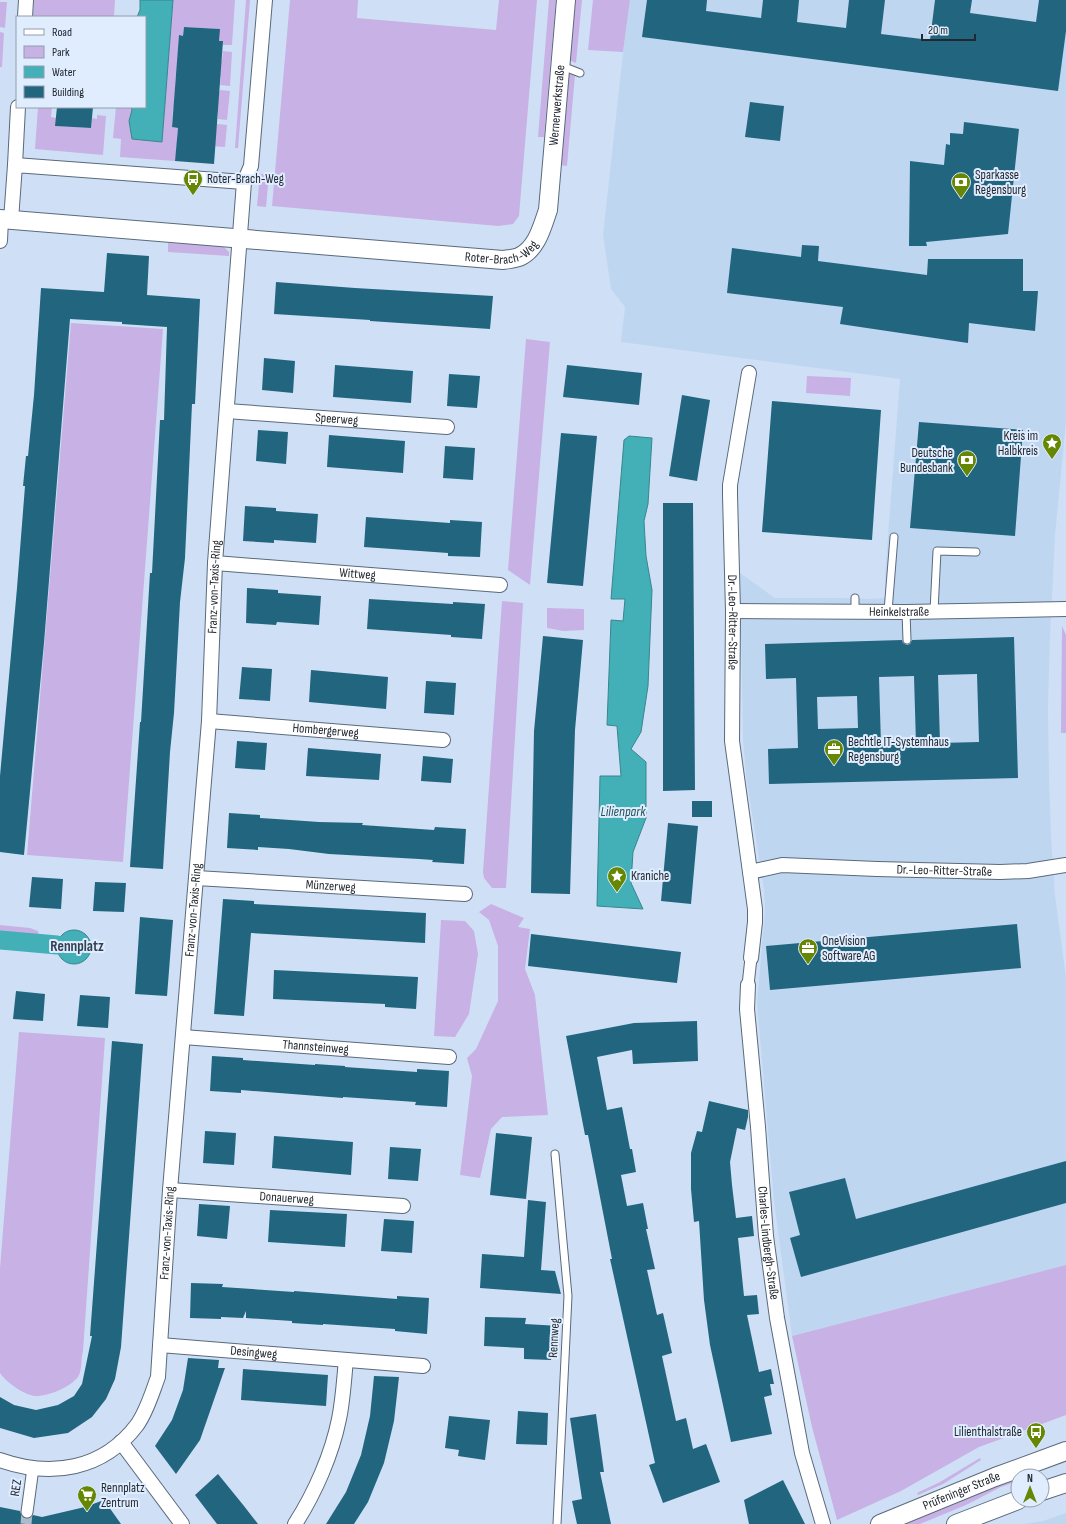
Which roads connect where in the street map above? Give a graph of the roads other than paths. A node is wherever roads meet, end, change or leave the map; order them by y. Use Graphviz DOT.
graph roads {
  1 [pos="26,0"];
  2 [pos="265,0"];
  3 [pos="566,0"];
  4 [pos="25,16"];
  5 [pos="560,66"];
  6 [pos="580,73"];
  7 [pos="18,108"];
  8 [pos="15,165"];
  9 [pos="244,182"];
  10 [pos="548,210"];
  11 [pos="4,219"];
  12 [pos="240,238"];
  13 [pos="0,241"];
  14 [pos="749,373"];
  15 [pos="226,411"];
  16 [pos="447,426"];
  17 [pos="894,537"];
  18 [pos="976,552"];
  19 [pos="215,563"];
  20 [pos="500,585"];
  21 [pos="1066,609"];
  22 [pos="733,611"];
  23 [pos="888,611"];
  24 [pos="906,612"];
  25 [pos="934,612"];
  26 [pos="907,640"];
  27 [pos="209,721"];
  28 [pos="443,740"];
  29 [pos="1066,866"];
  30 [pos="750,872"];
  31 [pos="196,878"];
  32 [pos="465,894"];
  33 [pos="751,958"];
  34 [pos="748,985"];
  35 [pos="183,1037"];
  36 [pos="449,1057"];
  37 [pos="556,1154"];
  38 [pos="170,1190"];
  39 [pos="404,1206"];
  40 [pos="160,1345"];
  41 [pos="346,1360"];
  42 [pos="423,1366"];
  43 [pos="121,1442"];
  44 [pos="1066,1451"];
  45 [pos="0,1460"];
  46 [pos="33,1468"];
  47 [pos="1066,1483"];
  48 [pos="1050,1488"];
  49 [pos="1010,1503"];
  50 [pos="27,1512"];
  51 [pos="182,1524"];
  52 [pos="295,1524"];
  53 [pos="557,1524"];
  54 [pos="823,1524"];
  55 [pos="880,1524"];
  56 [pos="956,1524"];
  1 -- 4 [label="street"];
  2 -- 9 [label="street"];
  3 -- 5 [label="street, Wernerwerkstraße"];
  5 -- 6 [label="lane"];
  5 -- 10 [label="street, Wernerwerkstraße"];
  7 -- 8 [label="street"];
  8 -- 9 [label="street"];
  8 -- 11 [label="street"];
  9 -- 12 [label="street"];
  10 -- 12 [label="street, Roter-Brach-Weg"];
  11 -- 12 [label="street, Roter-Brach-Weg"];
  11 -- 13 [label="street"];
  12 -- 15 [label="street, Franz-von-Taxis-Ring"];
  14 -- 22 [label="street, Dr.-Leo-Ritter-Straße"];
  15 -- 16 [label="street, Speerweg"];
  15 -- 19 [label="street, Franz-von-Taxis-Ring"];
  17 -- 23 [label="lane"];
  18 -- 25 [label="lane"];
  19 -- 20 [label="street, Wittweg"];
  19 -- 27 [label="street, Franz-von-Taxis-Ring"];
  21 -- 25 [label="street, Heinkelstraße"];
  22 -- 23 [label="street, Heinkelstraße"];
  22 -- 30 [label="street, Dr.-Leo-Ritter-Straße"];
  23 -- 24 [label="street, Heinkelstraße"];
  24 -- 25 [label="street, Heinkelstraße"];
  24 -- 26 [label="lane"];
  27 -- 28 [label="street, Hombergerweg"];
  27 -- 31 [label="street, Franz-von-Taxis-Ring"];
  29 -- 30 [label="street, Dr.-Leo-Ritter-Straße"];
  30 -- 33 [label="street, Dr.-Leo-Ritter-Straße"];
  31 -- 32 [label="street, Münzerweg"];
  31 -- 35 [label="street, Franz-von-Taxis-Ring"];
  33 -- 34 [label="street, Charles-Lindbergh-Straße"];
  34 -- 54 [label="street, Charles-Lindbergh-Straße"];
  35 -- 36 [label="street, Thannsteinweg"];
  35 -- 38 [label="street, Franz-von-Taxis-Ring"];
  37 -- 53 [label="lane, Rennweg"];
  38 -- 39 [label="street, Donauerweg"];
  38 -- 40 [label="street, Franz-von-Taxis-Ring"];
  40 -- 41 [label="street, Desingweg"];
  40 -- 43 [label="street, Franz-von-Taxis-Ring"];
  41 -- 42 [label="street, Desingweg"];
  41 -- 52 [label="street"];
  43 -- 46 [label="street, Franz-von-Taxis-Ring"];
  43 -- 51 [label="street"];
  44 -- 55 [label="street, Prüfeninger Straße"];
  45 -- 46 [label="street, Franz-von-Taxis-Ring"];
  46 -- 50 [label="street, REZ"];
  47 -- 48 [label="street"];
  49 -- 56 [label="street"];
}
